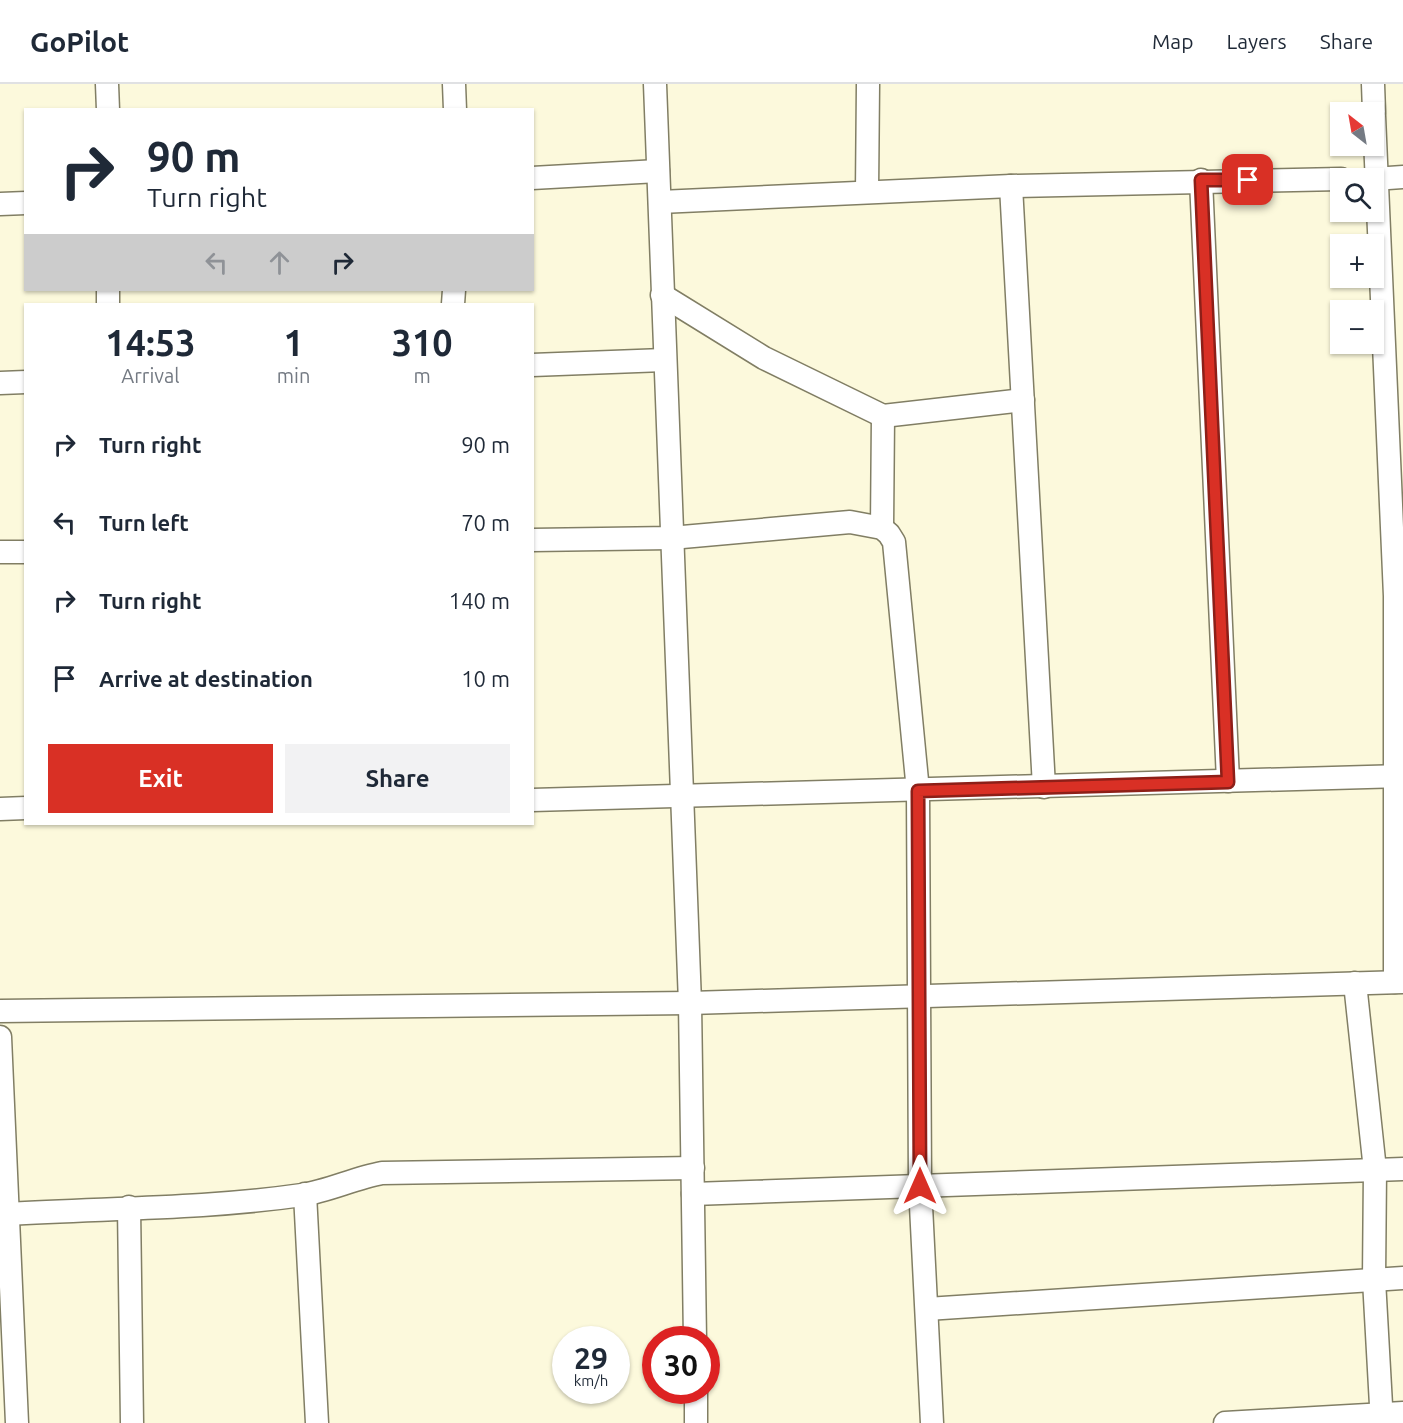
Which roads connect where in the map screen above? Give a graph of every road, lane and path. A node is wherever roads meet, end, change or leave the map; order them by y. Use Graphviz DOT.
graph roads {
  1 [pos="107,84"];
  2 [pos="454,84"];
  3 [pos="655,84"];
  4 [pos="868,84"];
  5 [pos="1373,84"];
  6 [pos="1374,102"];
  7 [pos="108,108"];
  8 [pos="455,108"];
  9 [pos="658,171"];
  10 [pos="1403,177"];
  11 [pos="534,178"];
  12 [pos="1384,178"];
  13 [pos="1330,179"];
  14 [pos="1201,180"];
  15 [pos="1011,186"];
  16 [pos="867,192"];
  17 [pos="660,202"];
  18 [pos="24,203"];
  19 [pos="0,204"];
  20 [pos="1377,222"];
  21 [pos="662,294"];
  22 [pos="664,360"];
  23 [pos="534,365"];
  24 [pos="24,382"];
  25 [pos="0,383"];
  26 [pos="1023,400"];
  27 [pos="883,416"];
  28 [pos="882,528"];
  29 [pos="671,538"];
  30 [pos="534,540"];
  31 [pos="0,552"];
  32 [pos="24,552"];
  33 [pos="1399,596"];
  34 [pos="1398,777"];
  35 [pos="1228,782"];
  36 [pos="1044,787"];
  37 [pos="918,791"];
  38 [pos="682,798"];
  39 [pos="534,800"];
  40 [pos="24,808"];
  41 [pos="0,809"];
  42 [pos="1399,982"];
  43 [pos="1355,983"];
  44 [pos="920,995"];
  45 [pos="690,1003"];
  46 [pos="0,1011"];
  47 [pos="0,1038"];
  48 [pos="693,1168"];
  49 [pos="1403,1169"];
  50 [pos="1375,1170"];
  51 [pos="920,1186"];
  52 [pos="305,1194"];
  53 [pos="693,1194"];
  54 [pos="129,1207"];
  55 [pos="8,1214"];
  56 [pos="1403,1278"];
  57 [pos="1374,1280"];
  58 [pos="927,1309"];
  59 [pos="695,1326"];
  60 [pos="696,1404"];
  61 [pos="1389,1417"];
  62 [pos="17,1423"];
  63 [pos="132,1423"];
  64 [pos="317,1423"];
  65 [pos="696,1423"];
  66 [pos="932,1423"];
  67 [pos="1225,1423"];
  1 -- 7 [label="street"];
  2 -- 8 [label="street"];
  3 -- 9 [label="street"];
  4 -- 16 [label="street"];
  5 -- 6 [label="street"];
  9 -- 11 [label="street"];
  9 -- 17 [label="street"];
  10 -- 12 [label="street"];
  13 -- 14 [label="street"];
  14 -- 15 [label="street"];
  14 -- 35 [label="street"];
  15 -- 16 [label="street"];
  15 -- 26 [label="street"];
  16 -- 17 [label="street"];
  17 -- 21 [label="street"];
  18 -- 19 [label="street"];
  20 -- 33 [label="street"];
  21 -- 22 [label="street"];
  21 -- 27 [label="street"];
  22 -- 23 [label="street"];
  22 -- 29 [label="street"];
  24 -- 25 [label="street"];
  26 -- 27 [label="street"];
  26 -- 36 [label="street"];
  27 -- 28 [label="street"];
  28 -- 29 [label="street"];
  28 -- 37 [label="street"];
  29 -- 30 [label="street"];
  29 -- 38 [label="street"];
  31 -- 32 [label="street"];
  33 -- 34 [label="street"];
  34 -- 35 [label="street"];
  34 -- 42 [label="street"];
  35 -- 36 [label="street"];
  36 -- 37 [label="street"];
  37 -- 38 [label="street"];
  37 -- 44 [label="street"];
  38 -- 39 [label="street"];
  38 -- 45 [label="street"];
  40 -- 41 [label="street"];
  42 -- 43 [label="street"];
  43 -- 44 [label="street"];
  43 -- 50 [label="street"];
  44 -- 45 [label="street"];
  44 -- 51 [label="street"];
  45 -- 46 [label="street"];
  45 -- 48 [label="street"];
  47 -- 55 [label="street"];
  48 -- 52 [label="street"];
  48 -- 53 [label="street"];
  49 -- 50 [label="street"];
  50 -- 51 [label="street"];
  50 -- 57 [label="street"];
  51 -- 53 [label="street"];
  51 -- 58 [label="street"];
  52 -- 54 [label="street"];
  52 -- 64 [label="street"];
  53 -- 59 [label="street"];
  54 -- 55 [label="street"];
  54 -- 63 [label="street"];
  55 -- 62 [label="street"];
  56 -- 57 [label="street"];
  57 -- 58 [label="street"];
  57 -- 61 [label="street"];
  58 -- 66 [label="street"];
  60 -- 65 [label="street"];
  61 -- 67 [label="street"];
}
